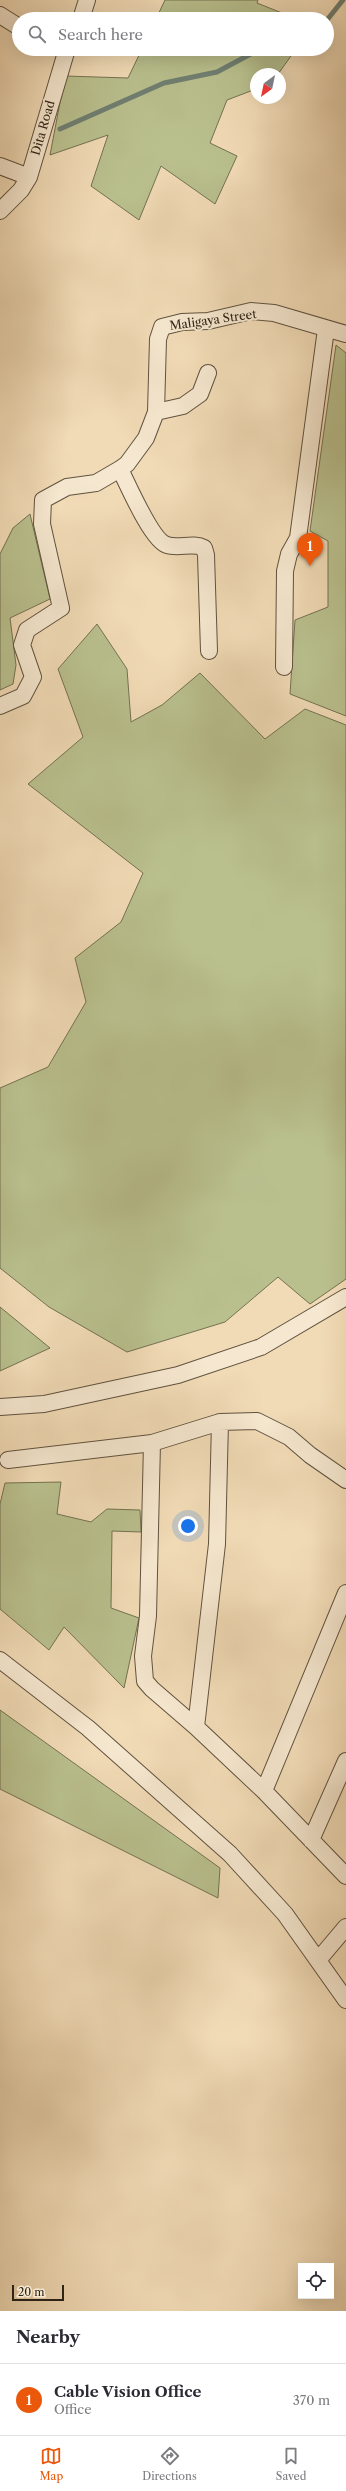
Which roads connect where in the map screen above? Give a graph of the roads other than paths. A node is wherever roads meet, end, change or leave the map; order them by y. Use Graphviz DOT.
graph roads {
  1 [pos="87,0"];
  2 [pos="83,12"];
  3 [pos="0,15"];
  4 [pos="12,23"];
  5 [pos="61,56"];
  6 [pos="0,166"];
  7 [pos="29,177"];
  8 [pos="0,211"];
  9 [pos="326,330"];
  10 [pos="346,334"];
  11 [pos="208,373"];
  12 [pos="156,412"];
  13 [pos="120,469"];
  14 [pos="209,651"];
  15 [pos="284,667"];
  16 [pos="0,706"];
  17 [pos="346,1297"];
  18 [pos="0,1407"];
  19 [pos="220,1422"];
  20 [pos="152,1443"];
  21 [pos="8,1460"];
  22 [pos="346,1480"];
  23 [pos="346,1593"];
  24 [pos="0,1660"];
  25 [pos="196,1727"];
  26 [pos="346,1761"];
  27 [pos="264,1791"];
  28 [pos="311,1840"];
  29 [pos="346,1876"];
  30 [pos="346,1927"];
  31 [pos="319,1959"];
  32 [pos="346,2000"];
  1 -- 2 [label="street"];
  3 -- 4 [label="street"];
  5 -- 7 [label="street, Dita Road"];
  6 -- 7 [label="street"];
  7 -- 8 [label="street"];
  9 -- 10 [label="street, Maligaya Street"];
  9 -- 12 [label="street, Maligaya Street"];
  9 -- 15 [label="street"];
  11 -- 12 [label="street"];
  12 -- 13 [label="street, Maligaya Street"];
  13 -- 14 [label="street"];
  13 -- 16 [label="street, Maligaya Street"];
  17 -- 18 [label="street"];
  19 -- 20 [label="street"];
  19 -- 22 [label="street"];
  19 -- 25 [label="street"];
  20 -- 21 [label="street"];
  20 -- 25 [label="street"];
  23 -- 27 [label="street"];
  24 -- 31 [label="street"];
  25 -- 27 [label="street"];
  26 -- 28 [label="street"];
  27 -- 28 [label="street"];
  28 -- 29 [label="street"];
  30 -- 31 [label="street"];
  31 -- 32 [label="street"];
}
